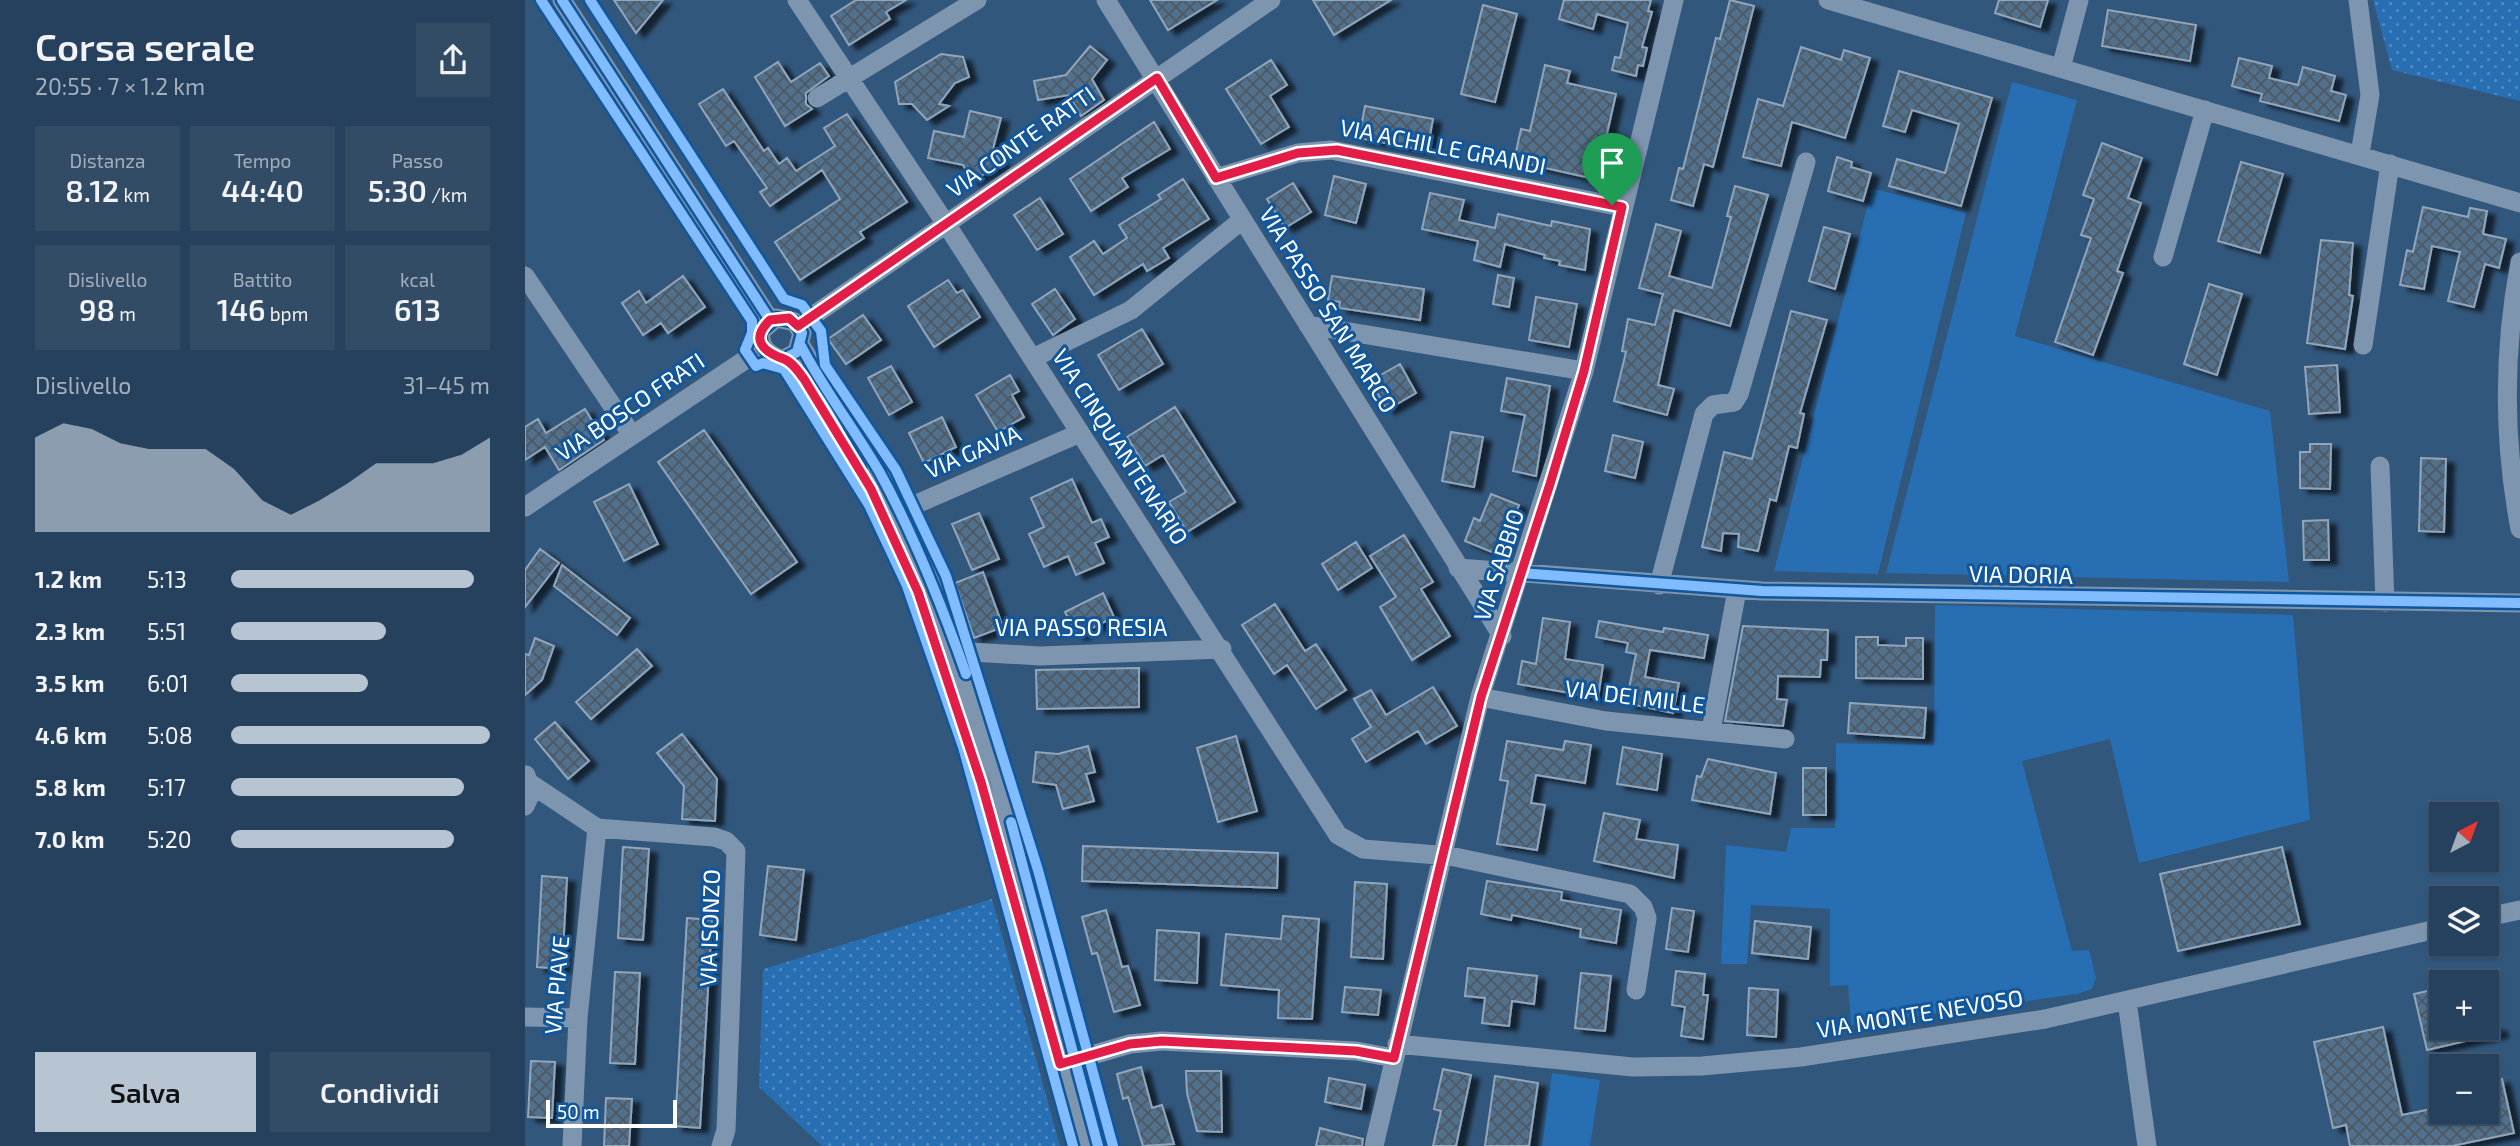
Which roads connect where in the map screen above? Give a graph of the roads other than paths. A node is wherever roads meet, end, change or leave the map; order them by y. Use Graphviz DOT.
graph roads {
  1 [pos="562,0"];
  2 [pos="797,0"];
  3 [pos="977,0"];
  4 [pos="1106,0"];
  5 [pos="1271,0"];
  6 [pos="1674,0"];
  7 [pos="2079,0"];
  8 [pos="2358,0"];
  9 [pos="1839,1"];
  10 [pos="2061,68"];
  11 [pos="849,78"];
  12 [pos="1157,78"];
  13 [pos="817,98"];
  14 [pos="2205,110"];
  15 [pos="2360,154"];
  16 [pos="1806,162"];
  17 [pos="2390,164"];
  18 [pos="1216,178"];
  19 [pos="2520,202"];
  20 [pos="1622,207"];
  21 [pos="1242,220"];
  22 [pos="946,224"];
  23 [pos="2163,257"];
  24 [pos="2520,262"];
  25 [pos="525,276"];
  26 [pos="770,320"];
  27 [pos="1308,325"];
  28 [pos="798,326"];
  29 [pos="2363,345"];
  30 [pos="801,346"];
  31 [pos="763,348"];
  32 [pos="1033,358"];
  33 [pos="784,359"];
  34 [pos="1584,371"];
  35 [pos="1080,433"];
  36 [pos="632,435"];
  37 [pos="2380,466"];
  38 [pos="525,507"];
  39 [pos="892,515"];
  40 [pos="2520,529"];
  41 [pos="1458,568"];
  42 [pos="1522,573"];
  43 [pos="1659,585"];
  44 [pos="1737,590"];
  45 [pos="2385,602"];
  46 [pos="2520,603"];
  47 [pos="1502,636"];
  48 [pos="1222,649"];
  49 [pos="950,657"];
  50 [pos="1481,697"];
  51 [pos="1711,731"];
  52 [pos="1785,738"];
  53 [pos="528,779"];
  54 [pos="525,806"];
  55 [pos="597,828"];
  56 [pos="1441,855"];
  57 [pos="2520,910"];
  58 [pos="2499,915"];
  59 [pos="2429,931"];
  60 [pos="1636,990"];
  61 [pos="2127,1001"];
  62 [pos="525,1017"];
  63 [pos="578,1018"];
  64 [pos="1396,1051"];
  65 [pos="1067,1062"];
  66 [pos="572,1146"];
  67 [pos="721,1146"];
  68 [pos="1081,1146"];
  69 [pos="1098,1146"];
  70 [pos="1374,1146"];
  71 [pos="2147,1146"];
  1 -- 26 [label="street"];
  2 -- 11 [label="street, VIA CINQUANTENARIO"];
  3 -- 11 [label="street"];
  4 -- 12 [label="street, VIA PASSO SAN MARCO"];
  5 -- 12 [label="street, VIA CONTE RATTI"];
  6 -- 20 [label="street, VIA SABBIO"];
  7 -- 10 [label="street"];
  8 -- 15 [label="street"];
  9 -- 10 [label="street"];
  10 -- 14 [label="street"];
  11 -- 13 [label="street"];
  11 -- 22 [label="street, VIA CINQUANTENARIO"];
  12 -- 18 [label="street, VIA PASSO SAN MARCO"];
  12 -- 22 [label="street, VIA CONTE RATTI"];
  14 -- 15 [label="street"];
  14 -- 23 [label="street"];
  15 -- 17 [label="street"];
  16 -- 43 [label="street"];
  17 -- 19 [label="street"];
  17 -- 29 [label="street"];
  18 -- 20 [label="street, VIA ACHILLE GRANDI"];
  18 -- 21 [label="street, VIA PASSO SAN MARCO"];
  20 -- 34 [label="street, VIA SABBIO"];
  21 -- 27 [label="street, VIA PASSO SAN MARCO"];
  21 -- 32 [label="street"];
  22 -- 28 [label="street, VIA CONTE RATTI"];
  22 -- 32 [label="street, VIA CINQUANTENARIO"];
  24 -- 40 [label="street"];
  25 -- 36 [label="street"];
  26 -- 28 [label="street"];
  26 -- 31 [label="street"];
  27 -- 34 [label="street"];
  27 -- 41 [label="street, VIA PASSO SAN MARCO"];
  28 -- 30 [label="street"];
  30 -- 33 [label="street"];
  30 -- 39 [label="street"];
  31 -- 33 [label="street"];
  31 -- 36 [label="street, VIA BOSCO FRATI"];
  32 -- 35 [label="street, VIA CINQUANTENARIO"];
  33 -- 39 [label="street"];
  34 -- 42 [label="street, VIA SABBIO"];
  35 -- 39 [label="street, VIA GAVIA"];
  35 -- 48 [label="street, VIA CINQUANTENARIO"];
  36 -- 38 [label="street, VIA BOSCO FRATI"];
  37 -- 45 [label="street"];
  39 -- 49 [label="street"];
  41 -- 42 [label="street"];
  41 -- 47 [label="street, VIA PASSO SAN MARCO"];
  42 -- 43 [label="street, VIA DORIA"];
  42 -- 47 [label="street, VIA SABBIO"];
  43 -- 44 [label="street, VIA DORIA"];
  44 -- 45 [label="street, VIA DORIA"];
  44 -- 51 [label="street"];
  45 -- 46 [label="street, VIA DORIA"];
  47 -- 50 [label="street, VIA SABBIO"];
  48 -- 49 [label="street, VIA PASSO RESIA"];
  48 -- 56 [label="street, VIA CINQUANTENARIO"];
  49 -- 65 [label="street"];
  50 -- 51 [label="street, VIA DEI MILLE"];
  50 -- 56 [label="street, VIA SABBIO"];
  51 -- 52 [label="street, VIA DEI MILLE"];
  53 -- 54 [label="street"];
  53 -- 55 [label="street, VIA ISONZO"];
  55 -- 63 [label="street, VIA PIAVE"];
  55 -- 67 [label="street, VIA ISONZO"];
  56 -- 60 [label="street, VIA CINQUANTENARIO"];
  56 -- 64 [label="street, VIA SABBIO"];
  57 -- 58 [label="street"];
  59 -- 61 [label="street, VIA MONTE NEVOSO"];
  61 -- 64 [label="street, VIA MONTE NEVOSO"];
  61 -- 71 [label="street"];
  62 -- 63 [label="street"];
  63 -- 66 [label="street, VIA PIAVE"];
  64 -- 65 [label="street, VIA MONTE NEVOSO"];
  64 -- 70 [label="street, VIA SABBIO"];
  65 -- 68 [label="street"];
  65 -- 69 [label="street"];
}
